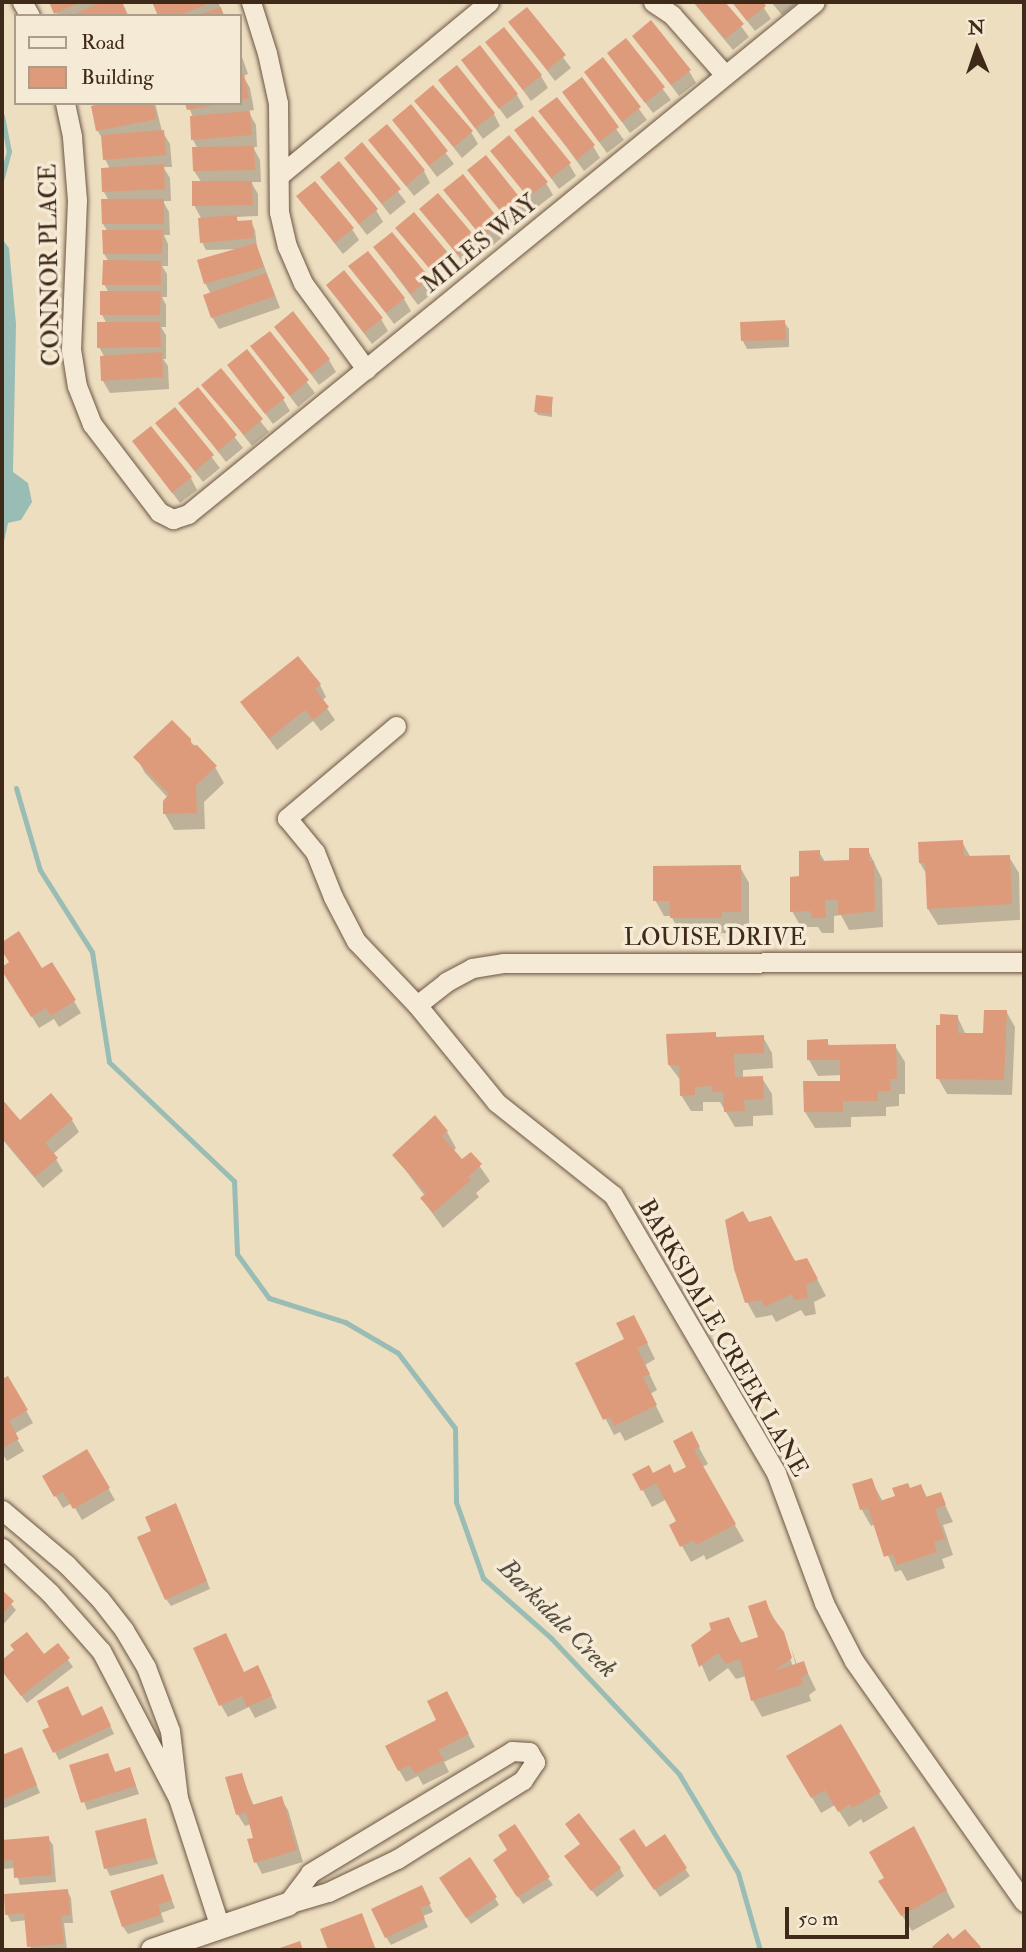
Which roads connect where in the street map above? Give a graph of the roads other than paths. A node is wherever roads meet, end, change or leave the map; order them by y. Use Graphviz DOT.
graph roads {
  1 [pos="251,2"];
  2 [pos="489,2"];
  3 [pos="653,2"];
  4 [pos="815,2"];
  5 [pos="725,75"];
  6 [pos="65,105"];
  7 [pos="280,174"];
  8 [pos="366,369"];
  9 [pos="173,519"];
  10 [pos="396,726"];
  11 [pos="1024,962"];
  12 [pos="416,1004"];
  13 [pos="2,1510"];
  14 [pos="2,1548"];
  15 [pos="178,1798"];
  16 [pos="1024,1902"];
  17 [pos="287,1904"];
  18 [pos="220,1927"];
  19 [pos="152,1950"];
  1 -- 7 [label="street"];
  2 -- 7 [label="street"];
  3 -- 5 [label="street"];
  4 -- 5 [label="street, MILES WAY"];
  5 -- 8 [label="street, MILES WAY"];
  6 -- 9 [label="street, CONNOR PLACE"];
  7 -- 8 [label="street"];
  8 -- 9 [label="street, MILES WAY"];
  10 -- 12 [label="street, BARKSDALE CREEK LANE"];
  11 -- 12 [label="street, LOUISE DRIVE"];
  12 -- 16 [label="street, BARKSDALE CREEK LANE"];
  13 -- 15 [label="street"];
  14 -- 15 [label="street"];
  15 -- 18 [label="street"];
  17 -- 17 [label="street"];
  17 -- 18 [label="street"];
  18 -- 19 [label="street"];
}
